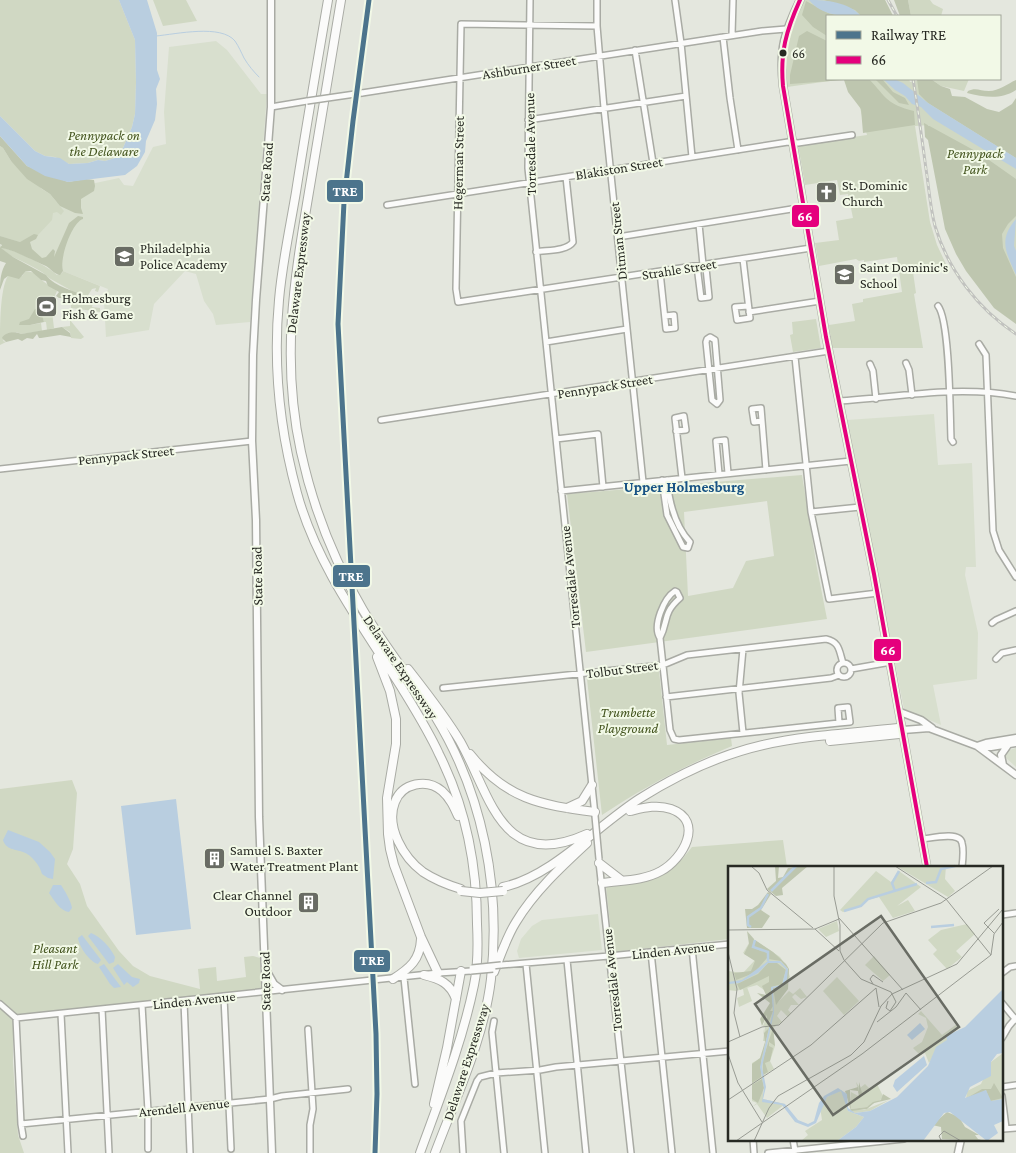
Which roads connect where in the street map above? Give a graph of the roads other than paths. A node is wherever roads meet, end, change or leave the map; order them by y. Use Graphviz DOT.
graph roads {
  1 [pos="271,0"];
  2 [pos="328,0"];
  3 [pos="341,0"];
  4 [pos="530,0"];
  5 [pos="597,0"];
  6 [pos="675,0"];
  7 [pos="734,0"];
  8 [pos="800,0"];
  9 [pos="530,25"];
  10 [pos="597,26"];
  11 [pos="786,29"];
  12 [pos="732,35"];
  13 [pos="723,37"];
  14 [pos="681,43"];
  15 [pos="635,50"];
  16 [pos="600,56"];
  17 [pos="529,67"];
  18 [pos="460,78"];
  19 [pos="686,96"];
  20 [pos="644,102"];
  21 [pos="271,107"];
  22 [pos="604,108"];
  23 [pos="528,120"];
  24 [pos="852,135"];
  25 [pos="793,143"];
  26 [pos="738,150"];
  27 [pos="692,157"];
  28 [pos="653,163"];
  29 [pos="611,170"];
  30 [pos="566,177"];
  31 [pos="529,183"];
  32 [pos="458,194"];
  33 [pos="387,205"];
  34 [pos="804,207"];
  35 [pos="699,224"];
  36 [pos="618,237"];
  37 [pos="811,248"];
  38 [pos="536,252"];
  39 [pos="743,259"];
  40 [pos="703,265"];
  41 [pos="697,266"];
  42 [pos="660,272"];
  43 [pos="622,278"];
  44 [pos="540,290"];
  45 [pos="820,301"];
  46 [pos="458,302"];
  47 [pos="938,306"];
  48 [pos="665,316"];
  49 [pos="627,329"];
  50 [pos="546,342"];
  51 [pos="979,344"];
  52 [pos="829,351"];
  53 [pos="795,356"];
  54 [pos="906,363"];
  55 [pos="870,364"];
  56 [pos="718,369"];
  57 [pos="709,370"];
  58 [pos="633,382"];
  59 [pos="949,392"];
  60 [pos="986,392"];
  61 [pos="1016,393"];
  62 [pos="551,394"];
  63 [pos="912,395"];
  64 [pos="876,398"];
  65 [pos="838,401"];
  66 [pos="381,420"];
  67 [pos="762,421"];
  68 [pos="676,431"];
  69 [pos="556,439"];
  70 [pos="252,441"];
  71 [pos="952,442"];
  72 [pos="851,461"];
  73 [pos="807,465"];
  74 [pos="0,469"];
  75 [pos="766,470"];
  76 [pos="728,473"];
  77 [pos="719,474"];
  78 [pos="682,478"];
  79 [pos="664,480"];
  80 [pos="643,482"];
  81 [pos="602,487"];
  82 [pos="561,491"];
  83 [pos="860,507"];
  84 [pos="811,512"];
  85 [pos="1016,577"];
  86 [pos="878,593"];
  87 [pos="1016,611"];
  88 [pos="365,613"];
  89 [pos="992,623"];
  90 [pos="365,632"];
  91 [pos="660,638"];
  92 [pos="743,648"];
  93 [pos="1016,650"];
  94 [pos="996,659"];
  95 [pos="891,662"];
  96 [pos="843,664"];
  97 [pos="663,665"];
  98 [pos="851,669"];
  99 [pos="580,674"];
  100 [pos="839,675"];
  101 [pos="443,688"];
  102 [pos="739,688"];
  103 [pos="666,697"];
  104 [pos="900,712"];
  105 [pos="839,723"];
  106 [pos="904,730"];
  107 [pos="936,730"];
  108 [pos="743,733"];
  109 [pos="1016,738"];
  110 [pos="460,741"];
  111 [pos="1016,743"];
  112 [pos="1008,744"];
  113 [pos="977,746"];
  114 [pos="1003,765"];
  115 [pos="1016,775"];
  116 [pos="592,785"];
  117 [pos="567,808"];
  118 [pos="630,811"];
  119 [pos="387,814"];
  120 [pos="595,814"];
  121 [pos="610,820"];
  122 [pos="468,838"];
  123 [pos="922,839"];
  124 [pos="588,842"];
  125 [pos="599,861"];
  126 [pos="928,866"];
  127 [pos="962,866"];
  128 [pos="621,880"];
  129 [pos="602,883"];
  130 [pos="503,889"];
  131 [pos="461,890"];
  132 [pos="421,937"];
  133 [pos="728,944"];
  134 [pos="692,948"];
  135 [pos="651,952"];
  136 [pos="609,956"];
  137 [pos="567,960"];
  138 [pos="526,964"];
  139 [pos="266,970"];
  140 [pos="461,971"];
  141 [pos="438,973"];
  142 [pos="424,975"];
  143 [pos="393,978"];
  144 [pos="404,978"];
  145 [pos="490,981"];
  146 [pos="282,990"];
  147 [pos="265,992"];
  148 [pos="224,997"];
  149 [pos="456,1000"];
  150 [pos="184,1001"];
  151 [pos="0,1004"];
  152 [pos="142,1005"];
  153 [pos="1004,1005"];
  154 [pos="102,1009"];
  155 [pos="61,1014"];
  156 [pos="16,1018"];
  157 [pos="1016,1019"];
  158 [pos="494,1021"];
  159 [pos="308,1029"];
  160 [pos="1004,1035"];
  161 [pos="728,1050"];
  162 [pos="703,1053"];
  163 [pos="662,1058"];
  164 [pos="620,1061"];
  165 [pos="577,1065"];
  166 [pos="537,1069"];
  167 [pos="496,1073"];
  168 [pos="415,1084"];
  169 [pos="348,1089"];
  170 [pos="311,1093"];
  171 [pos="270,1099"];
  172 [pos="229,1102"];
  173 [pos="188,1106"];
  174 [pos="148,1111"];
  175 [pos="107,1116"];
  176 [pos="66,1119"];
  177 [pos="21,1124"];
  178 [pos="1016,1128"];
  179 [pos="1004,1129"];
  180 [pos="24,1136"];
  181 [pos="753,1140"];
  182 [pos="835,1140"];
  183 [pos="890,1140"];
  184 [pos="961,1140"];
  185 [pos="876,1141"];
  186 [pos="836,1146"];
  187 [pos="148,1149"];
  188 [pos="231,1149"];
  189 [pos="421,1152"];
  190 [pos="795,1152"];
  191 [pos="68,1153"];
  192 [pos="109,1153"];
  193 [pos="190,1153"];
  194 [pos="272,1153"];
  195 [pos="310,1153"];
  196 [pos="435,1153"];
  197 [pos="463,1153"];
  198 [pos="504,1153"];
  199 [pos="546,1153"];
  200 [pos="586,1153"];
  201 [pos="631,1153"];
  202 [pos="672,1153"];
  203 [pos="713,1153"];
  204 [pos="754,1153"];
  205 [pos="768,1153"];
  206 [pos="958,1153"];
  1 -- 21 [label="main road, State Road"];
  2 -- 90 [label="highway, Delaware Expressway"];
  3 -- 88 [label="highway, Delaware Expressway"];
  4 -- 9 [label="street, Torresdale Avenue"];
  5 -- 10 [label="street, Ditman Street"];
  6 -- 14 [label="street"];
  7 -- 12 [label="street"];
  8 -- 11 [label="main road"];
  9 -- 10 [label="street"];
  9 -- 17 [label="street, Torresdale Avenue"];
  9 -- 18 [label="street, Hegerman Street"];
  10 -- 16 [label="street, Ditman Street"];
  11 -- 12 [label="street, Ashburner Street"];
  11 -- 25 [label="main road"];
  12 -- 13 [label="street, Ashburner Street"];
  13 -- 14 [label="street, Ashburner Street"];
  13 -- 26 [label="street"];
  14 -- 15 [label="street, Ashburner Street"];
  14 -- 19 [label="street"];
  15 -- 16 [label="street, Ashburner Street"];
  15 -- 20 [label="street"];
  16 -- 17 [label="street, Ashburner Street"];
  16 -- 22 [label="street, Ditman Street"];
  17 -- 18 [label="street, Ashburner Street"];
  17 -- 23 [label="street, Torresdale Avenue"];
  18 -- 21 [label="street, Ashburner Street, bridge"];
  18 -- 32 [label="street, Hegerman Street"];
  19 -- 20 [label="street"];
  19 -- 27 [label="street"];
  20 -- 22 [label="street"];
  20 -- 28 [label="street"];
  21 -- 70 [label="main road, State Road"];
  22 -- 23 [label="street"];
  22 -- 29 [label="street, Ditman Street"];
  23 -- 31 [label="street, Torresdale Avenue"];
  24 -- 25 [label="street, Blakiston Street"];
  25 -- 26 [label="street, Blakiston Street"];
  25 -- 34 [label="main road"];
  26 -- 27 [label="street, Blakiston Street"];
  27 -- 28 [label="street, Blakiston Street"];
  28 -- 29 [label="street, Blakiston Street"];
  29 -- 30 [label="street, Blakiston Street"];
  29 -- 36 [label="street, Ditman Street"];
  30 -- 31 [label="street, Blakiston Street"];
  30 -- 38 [label="street"];
  31 -- 32 [label="street, Blakiston Street"];
  31 -- 38 [label="street, Torresdale Avenue"];
  32 -- 33 [label="street, Blakiston Street"];
  32 -- 46 [label="street, Hegerman Street"];
  34 -- 35 [label="street"];
  34 -- 37 [label="main road"];
  35 -- 36 [label="street"];
  35 -- 40 [label="street"];
  36 -- 43 [label="street, Ditman Street"];
  37 -- 39 [label="street, Strahle Street"];
  37 -- 45 [label="main road"];
  38 -- 44 [label="street, Torresdale Avenue"];
  39 -- 40 [label="street, Strahle Street"];
  39 -- 45 [label="street"];
  40 -- 41 [label="street, Strahle Street"];
  40 -- 41 [label="street"];
  41 -- 42 [label="street, Strahle Street"];
  42 -- 43 [label="street, Strahle Street"];
  42 -- 48 [label="street"];
  43 -- 44 [label="street, Strahle Street"];
  43 -- 49 [label="street, Ditman Street"];
  44 -- 46 [label="street, Strahle Street"];
  44 -- 50 [label="street, Torresdale Avenue"];
  45 -- 52 [label="main road"];
  47 -- 59 [label="street"];
  49 -- 50 [label="street"];
  49 -- 58 [label="street, Ditman Street"];
  50 -- 62 [label="street, Torresdale Avenue"];
  51 -- 60 [label="street"];
  52 -- 53 [label="street, Pennypack Street"];
  52 -- 65 [label="main road"];
  53 -- 56 [label="street, Pennypack Street"];
  53 -- 73 [label="street"];
  54 -- 63 [label="street"];
  55 -- 64 [label="street"];
  56 -- 57 [label="street, Pennypack Street"];
  56 -- 57 [label="street"];
  56 -- 57 [label="street"];
  57 -- 58 [label="street, Pennypack Street"];
  58 -- 62 [label="street, Pennypack Street"];
  58 -- 80 [label="street, Ditman Street"];
  59 -- 60 [label="street"];
  59 -- 63 [label="street"];
  59 -- 71 [label="street"];
  60 -- 61 [label="street"];
  60 -- 85 [label="street"];
  62 -- 66 [label="street, Pennypack Street"];
  62 -- 69 [label="street, Torresdale Avenue"];
  63 -- 64 [label="street"];
  64 -- 65 [label="street"];
  65 -- 72 [label="main road"];
  67 -- 75 [label="street"];
  68 -- 78 [label="street"];
  69 -- 81 [label="street"];
  69 -- 82 [label="street, Torresdale Avenue"];
  70 -- 74 [label="street, Pennypack Street"];
  70 -- 139 [label="main road, State Road"];
  72 -- 73 [label="street"];
  72 -- 83 [label="main road"];
  73 -- 75 [label="street"];
  73 -- 84 [label="street"];
  75 -- 76 [label="street"];
  76 -- 77 [label="street"];
  76 -- 77 [label="street"];
  77 -- 78 [label="street"];
  78 -- 79 [label="street"];
  79 -- 79 [label="street"];
  79 -- 80 [label="street"];
  80 -- 81 [label="street"];
  81 -- 82 [label="street"];
  82 -- 99 [label="street, Torresdale Avenue"];
  83 -- 84 [label="street"];
  83 -- 86 [label="main road"];
  84 -- 86 [label="street"];
  86 -- 95 [label="main road"];
  87 -- 89 [label="street"];
  88 -- 110 [label="highway"];
  88 -- 145 [label="highway, Delaware Expressway"];
  90 -- 119 [label="highway"];
  90 -- 122 [label="highway, Delaware Expressway"];
  91 -- 91 [label="street"];
  91 -- 97 [label="street"];
  92 -- 96 [label="street, Tolbut Street"];
  92 -- 97 [label="street, Tolbut Street"];
  92 -- 102 [label="street"];
  93 -- 94 [label="street"];
  95 -- 98 [label="street"];
  95 -- 104 [label="main road"];
  96 -- 98 [label="street"];
  96 -- 100 [label="street"];
  97 -- 99 [label="street, Tolbut Street"];
  97 -- 103 [label="street"];
  98 -- 100 [label="street"];
  99 -- 101 [label="street, Tolbut Street"];
  99 -- 116 [label="street, Torresdale Avenue"];
  100 -- 102 [label="street"];
  102 -- 103 [label="street"];
  102 -- 108 [label="street"];
  103 -- 108 [label="street"];
  104 -- 106 [label="main road"];
  104 -- 107 [label="main road"];
  105 -- 108 [label="street"];
  106 -- 107 [label="main road"];
  106 -- 118 [label="highway"];
  106 -- 121 [label="highway"];
  106 -- 123 [label="main road"];
  107 -- 113 [label="main road"];
  109 -- 113 [label="main road"];
  110 -- 117 [label="highway"];
  110 -- 121 [label="highway"];
  111 -- 112 [label="main road"];
  112 -- 113 [label="main road"];
  112 -- 114 [label="main road"];
  113 -- 114 [label="main road"];
  114 -- 115 [label="main road"];
  116 -- 117 [label="highway"];
  116 -- 120 [label="street, Torresdale Avenue"];
  117 -- 120 [label="highway"];
  118 -- 124 [label="highway"];
  118 -- 128 [label="highway"];
  119 -- 131 [label="highway"];
  119 -- 132 [label="highway"];
  120 -- 125 [label="street, Torresdale Avenue, bridge"];
  121 -- 130 [label="highway"];
  122 -- 131 [label="highway"];
  122 -- 189 [label="highway, Delaware Expressway"];
  123 -- 126 [label="main road"];
  123 -- 127 [label="street"];
  124 -- 130 [label="highway"];
  124 -- 145 [label="highway"];
  125 -- 128 [label="highway"];
  125 -- 129 [label="street, Torresdale Avenue"];
  128 -- 129 [label="highway"];
  129 -- 136 [label="street, Torresdale Avenue"];
  130 -- 131 [label="highway, bridge"];
  132 -- 141 [label="highway"];
  132 -- 143 [label="highway"];
  133 -- 134 [label="street, Linden Avenue"];
  134 -- 135 [label="street, Linden Avenue"];
  134 -- 162 [label="street"];
  135 -- 136 [label="street, Linden Avenue"];
  135 -- 163 [label="street"];
  136 -- 137 [label="street, Linden Avenue"];
  136 -- 164 [label="street, Torresdale Avenue"];
  137 -- 138 [label="street, Linden Avenue"];
  137 -- 165 [label="street"];
  138 -- 140 [label="street, Linden Avenue, bridge"];
  138 -- 166 [label="street"];
  139 -- 146 [label="main road"];
  139 -- 147 [label="main road, State Road"];
  140 -- 141 [label="street, Linden Avenue"];
  140 -- 149 [label="highway"];
  141 -- 142 [label="street, Linden Avenue"];
  142 -- 144 [label="street, Linden Avenue"];
  142 -- 149 [label="highway"];
  143 -- 144 [label="street, Linden Avenue"];
  143 -- 146 [label="street, Linden Avenue"];
  144 -- 168 [label="street"];
  145 -- 196 [label="highway, Delaware Expressway"];
  146 -- 147 [label="street, Linden Avenue"];
  147 -- 148 [label="street, Linden Avenue"];
  147 -- 171 [label="main road, State Road"];
  148 -- 150 [label="street, Linden Avenue"];
  148 -- 172 [label="street"];
  149 -- 189 [label="highway"];
  150 -- 152 [label="street, Linden Avenue"];
  150 -- 173 [label="street"];
  151 -- 156 [label="street"];
  152 -- 154 [label="street, Linden Avenue"];
  152 -- 174 [label="street"];
  153 -- 157 [label="street"];
  154 -- 155 [label="street, Linden Avenue"];
  154 -- 175 [label="street"];
  155 -- 156 [label="street, Linden Avenue"];
  155 -- 176 [label="street"];
  156 -- 177 [label="street"];
  157 -- 160 [label="street"];
  158 -- 167 [label="street"];
  159 -- 170 [label="street"];
  161 -- 162 [label="street"];
  162 -- 163 [label="street"];
  162 -- 203 [label="street"];
  163 -- 164 [label="street"];
  163 -- 202 [label="street"];
  164 -- 165 [label="street"];
  164 -- 201 [label="street, Torresdale Avenue"];
  165 -- 166 [label="street"];
  165 -- 200 [label="street"];
  166 -- 167 [label="street"];
  166 -- 199 [label="street"];
  167 -- 197 [label="street"];
  167 -- 198 [label="street"];
  169 -- 170 [label="street, Arendell Avenue"];
  170 -- 171 [label="street, Arendell Avenue"];
  170 -- 195 [label="street"];
  171 -- 172 [label="street, Arendell Avenue"];
  171 -- 194 [label="main road, State Road"];
  172 -- 173 [label="street, Arendell Avenue"];
  172 -- 188 [label="street"];
  173 -- 174 [label="street, Arendell Avenue"];
  173 -- 193 [label="street"];
  174 -- 175 [label="street, Arendell Avenue"];
  174 -- 187 [label="street"];
  175 -- 176 [label="street, Arendell Avenue"];
  175 -- 192 [label="street"];
  176 -- 177 [label="street, Arendell Avenue"];
  176 -- 191 [label="street"];
  177 -- 180 [label="street"];
  178 -- 179 [label="street"];
  181 -- 204 [label="street"];
  182 -- 186 [label="street"];
  183 -- 185 [label="street"];
  184 -- 206 [label="main road"];
  185 -- 186 [label="street"];
  186 -- 190 [label="street"];
  190 -- 205 [label="street"];
}
